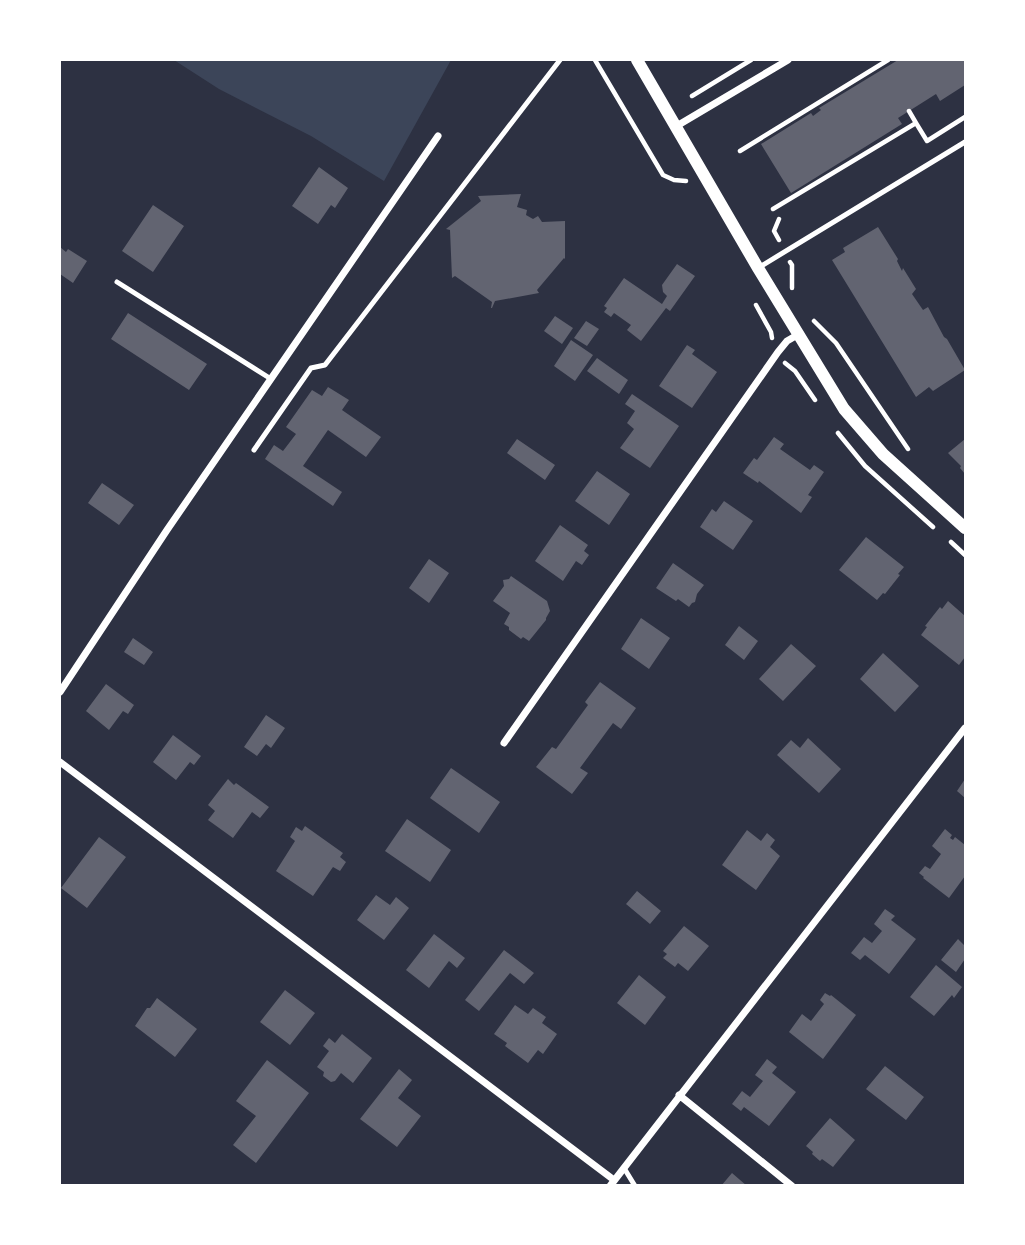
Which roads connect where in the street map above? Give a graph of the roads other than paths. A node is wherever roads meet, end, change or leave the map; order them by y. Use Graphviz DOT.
graph roads {
  1 [pos="560,60"];
  2 [pos="637,60"];
  3 [pos="788,60"];
  4 [pos="675,127"];
  5 [pos="438,136"];
  6 [pos="965,142"];
  7 [pos="758,268"];
  8 [pos="117,282"];
  9 [pos="799,334"];
  10 [pos="271,379"];
  11 [pos="254,450"];
  12 [pos="965,528"];
  13 [pos="60,692"];
  14 [pos="965,728"];
  15 [pos="504,743"];
  16 [pos="60,762"];
  17 [pos="679,1095"];
  18 [pos="624,1168"];
  19 [pos="612,1183"];
  20 [pos="635,1185"];
  21 [pos="792,1185"];
  1 -- 11 [label="lane"];
  2 -- 4 [label="street"];
  3 -- 4 [label="street"];
  4 -- 7 [label="street"];
  5 -- 10 [label="street"];
  6 -- 7 [label="lane"];
  7 -- 9 [label="street"];
  8 -- 10 [label="lane"];
  9 -- 12 [label="street"];
  9 -- 15 [label="street"];
  10 -- 13 [label="street"];
  14 -- 17 [label="street"];
  16 -- 19 [label="street"];
  17 -- 18 [label="street"];
  17 -- 21 [label="street"];
  18 -- 19 [label="street"];
  18 -- 20 [label="lane"];
}
